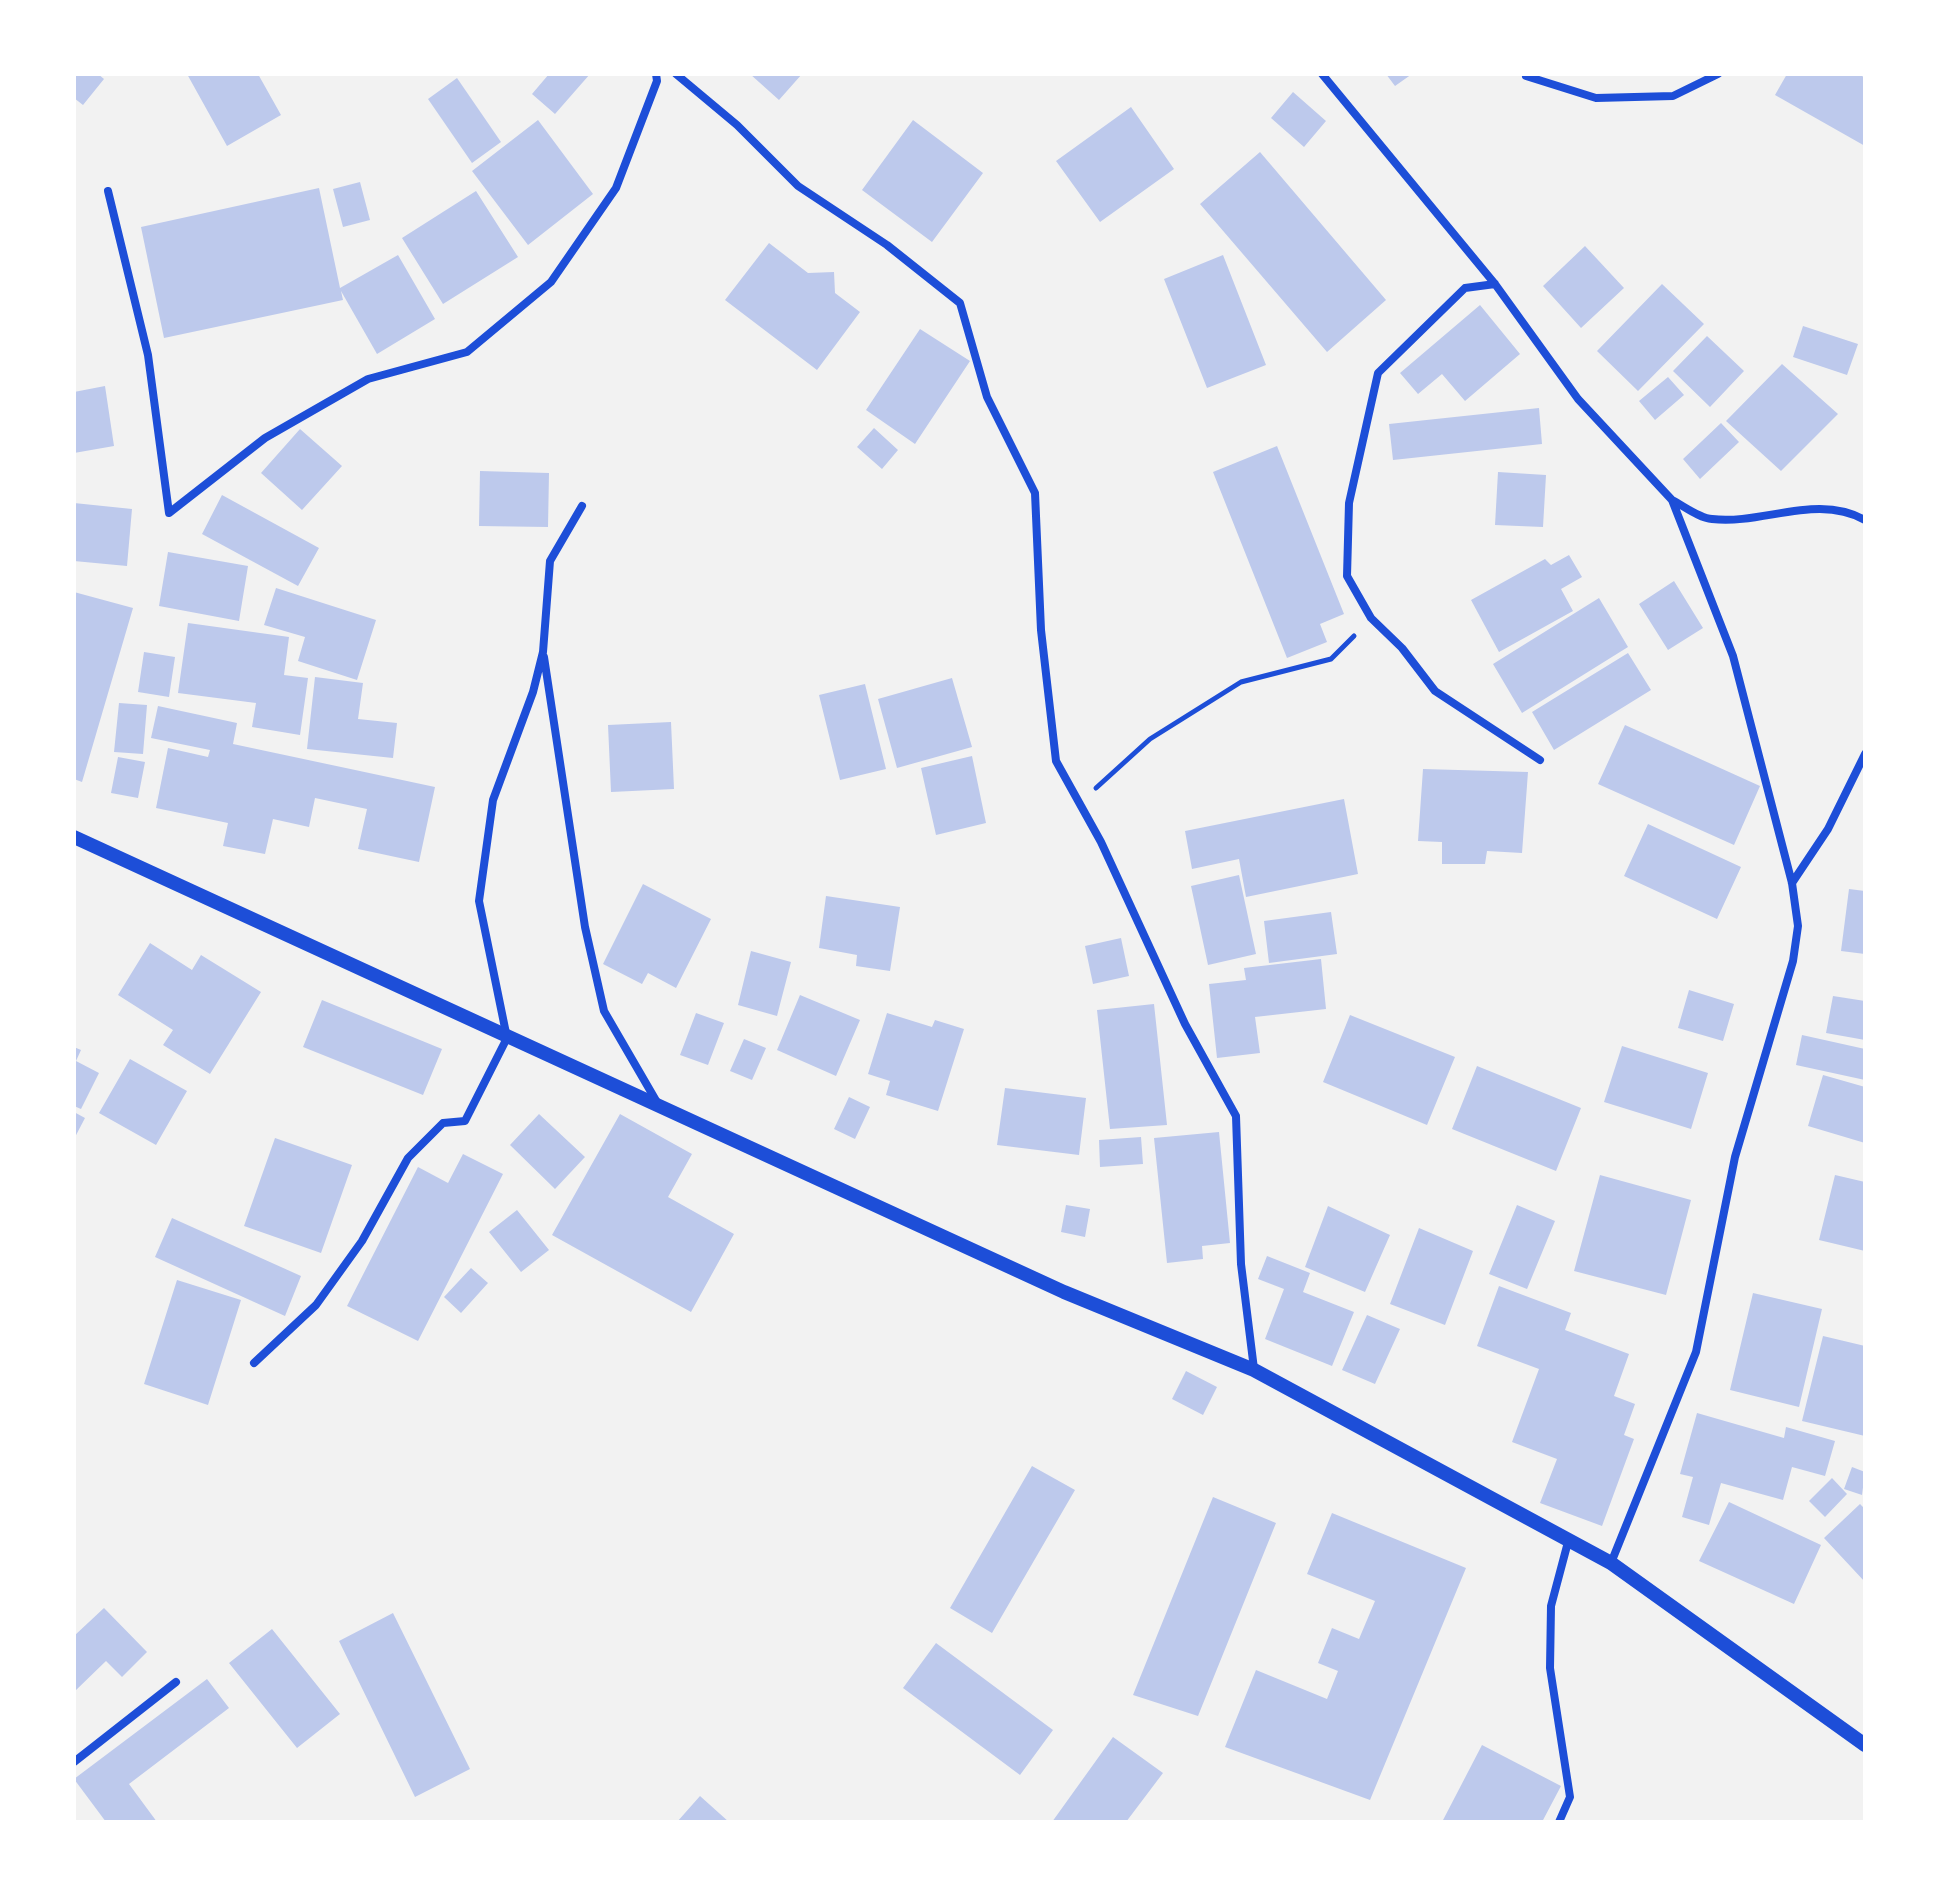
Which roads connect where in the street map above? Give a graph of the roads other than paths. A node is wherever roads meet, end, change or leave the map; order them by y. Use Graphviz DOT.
graph roads {
  1 [pos="656,74"];
  2 [pos="676,74"];
  3 [pos="1322,74"];
  4 [pos="1718,74"];
  5 [pos="1526,76"];
  6 [pos="108,191"];
  7 [pos="1495,284"];
  8 [pos="1672,500"];
  9 [pos="582,506"];
  10 [pos="1865,520"];
  11 [pos="543,652"];
  12 [pos="1865,754"];
  13 [pos="1540,760"];
  14 [pos="74,837"];
  15 [pos="1792,883"];
  16 [pos="507,1038"];
  17 [pos="660,1108"];
  18 [pos="254,1363"];
  19 [pos="1254,1370"];
  20 [pos="1568,1542"];
  21 [pos="1611,1563"];
  22 [pos="176,1682"];
  23 [pos="1865,1745"];
  24 [pos="74,1762"];
  25 [pos="1559,1822"];
  1 -- 6 [label="street"];
  2 -- 19 [label="street"];
  3 -- 7 [label="street"];
  4 -- 5 [label="street"];
  7 -- 8 [label="street"];
  7 -- 13 [label="street"];
  8 -- 10 [label="street"];
  8 -- 15 [label="street"];
  9 -- 11 [label="street"];
  11 -- 16 [label="street"];
  11 -- 17 [label="street"];
  12 -- 15 [label="street"];
  14 -- 16 [label="street"];
  15 -- 21 [label="street"];
  16 -- 17 [label="street"];
  16 -- 18 [label="street"];
  17 -- 19 [label="street"];
  19 -- 20 [label="street"];
  20 -- 21 [label="street"];
  20 -- 25 [label="street"];
  21 -- 23 [label="street"];
  22 -- 24 [label="street"];
}
